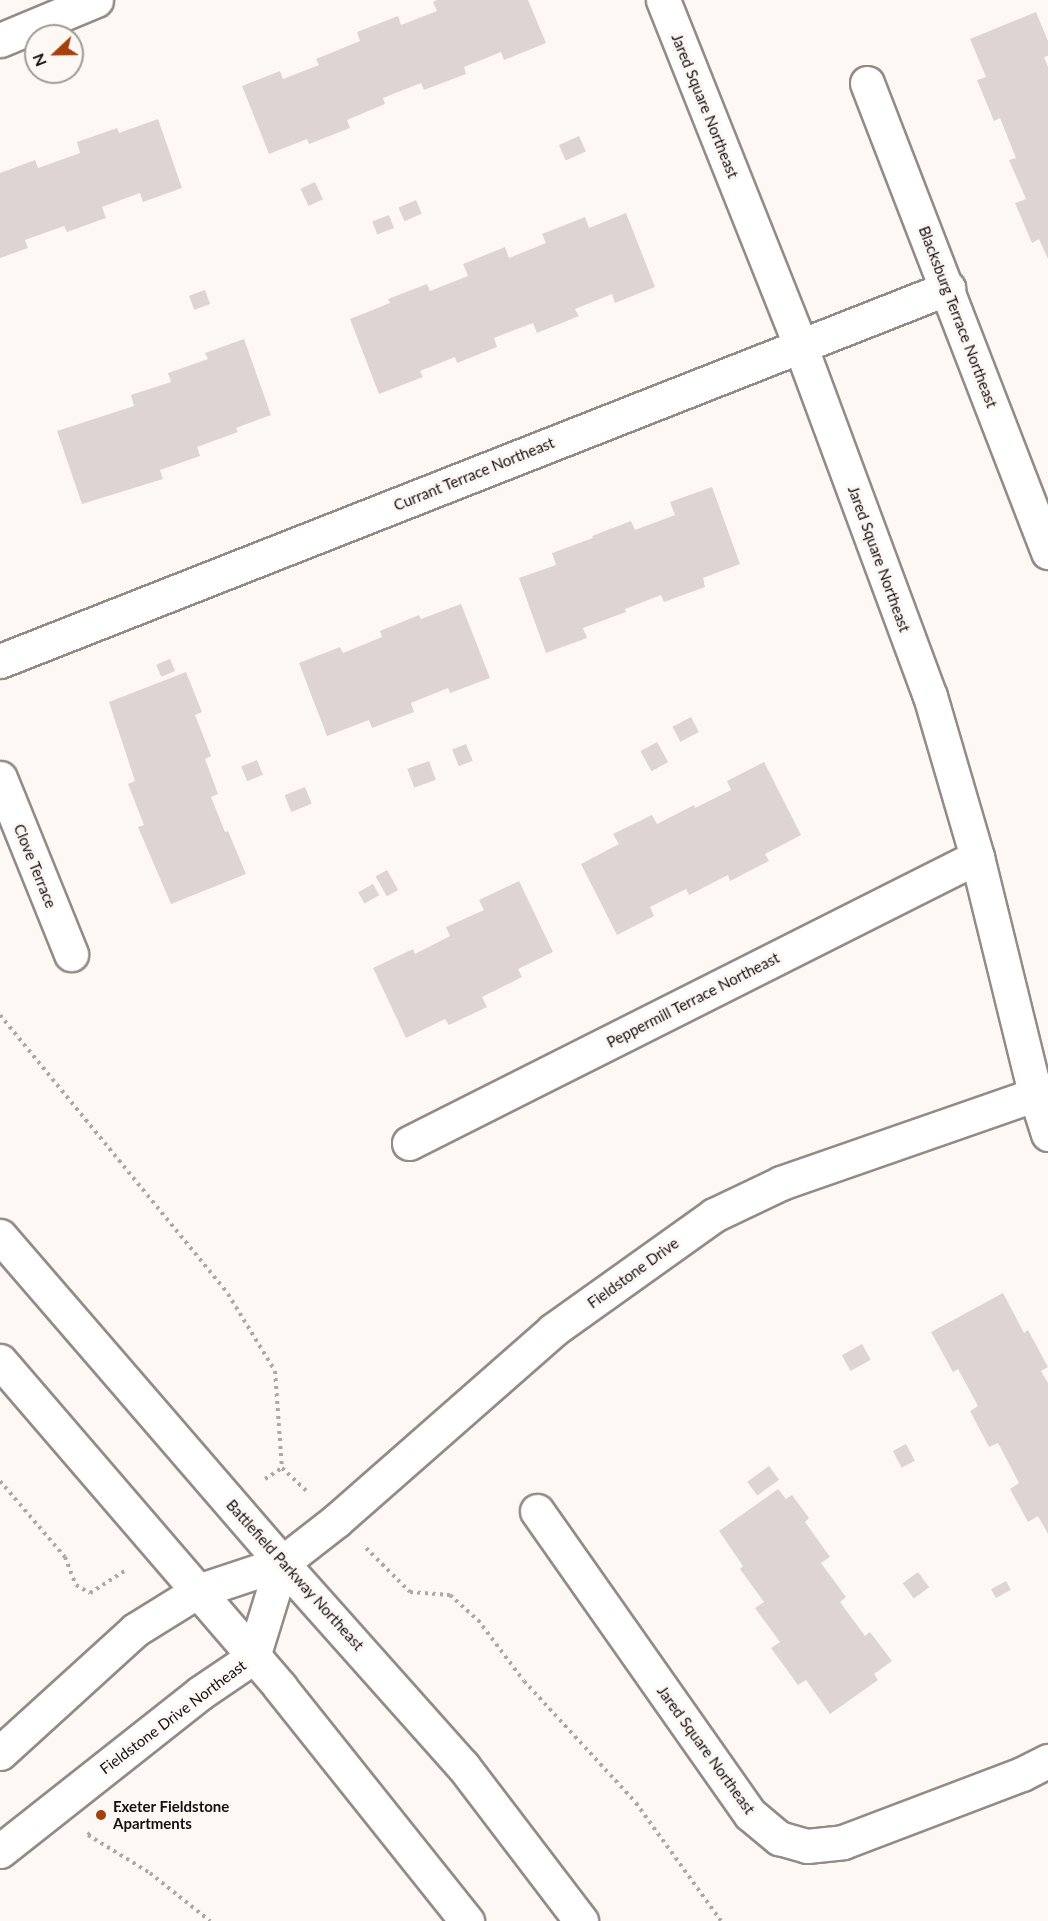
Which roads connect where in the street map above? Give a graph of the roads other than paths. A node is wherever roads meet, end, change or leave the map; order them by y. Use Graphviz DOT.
graph roads {
  1 [pos="96,0"];
  2 [pos="663,0"];
  3 [pos="0,40"];
  4 [pos="867,83"];
  5 [pos="948,288"];
  6 [pos="800,345"];
  7 [pos="1048,552"];
  8 [pos="0,661"];
  9 [pos="0,778"];
  10 [pos="977,857"];
  11 [pos="70,954"];
  12 [pos="1042,1092"];
  13 [pos="1048,1134"];
  14 [pos="409,1143"];
  15 [pos="0,1236"];
  16 [pos="0,1361"];
  17 [pos="537,1511"];
  18 [pos="282,1563"];
  19 [pos="198,1591"];
  20 [pos="253,1657"];
  21 [pos="0,1753"];
  22 [pos="1048,1761"];
  23 [pos="0,1851"];
  24 [pos="467,1921"];
  25 [pos="581,1921"];
  1 -- 3 [label="street"];
  2 -- 6 [label="street, Jared Square Northeast"];
  4 -- 5 [label="street, Blacksburg Terrace Northeast"];
  5 -- 6 [label="street, Currant Terrace Northeast"];
  5 -- 7 [label="street, Blacksburg Terrace Northeast"];
  6 -- 8 [label="street, Currant Terrace Northeast"];
  6 -- 10 [label="street, Jared Square Northeast"];
  9 -- 11 [label="street, Clove Terrace"];
  10 -- 12 [label="street, Jared Square Northeast"];
  10 -- 14 [label="street, Peppermill Terrace Northeast"];
  12 -- 13 [label="street, Jared Square Northeast"];
  12 -- 18 [label="street, Fieldstone Drive"];
  15 -- 18 [label="street, Battlefield Parkway Northeast"];
  16 -- 19 [label="street"];
  17 -- 22 [label="street, Jared Square Northeast"];
  18 -- 19 [label="street"];
  18 -- 20 [label="street, Fieldstone Drive Northeast"];
  18 -- 25 [label="street, Battlefield Parkway Northeast"];
  19 -- 20 [label="street"];
  19 -- 21 [label="street"];
  20 -- 23 [label="street, Fieldstone Drive Northeast"];
  20 -- 24 [label="street"];
}
